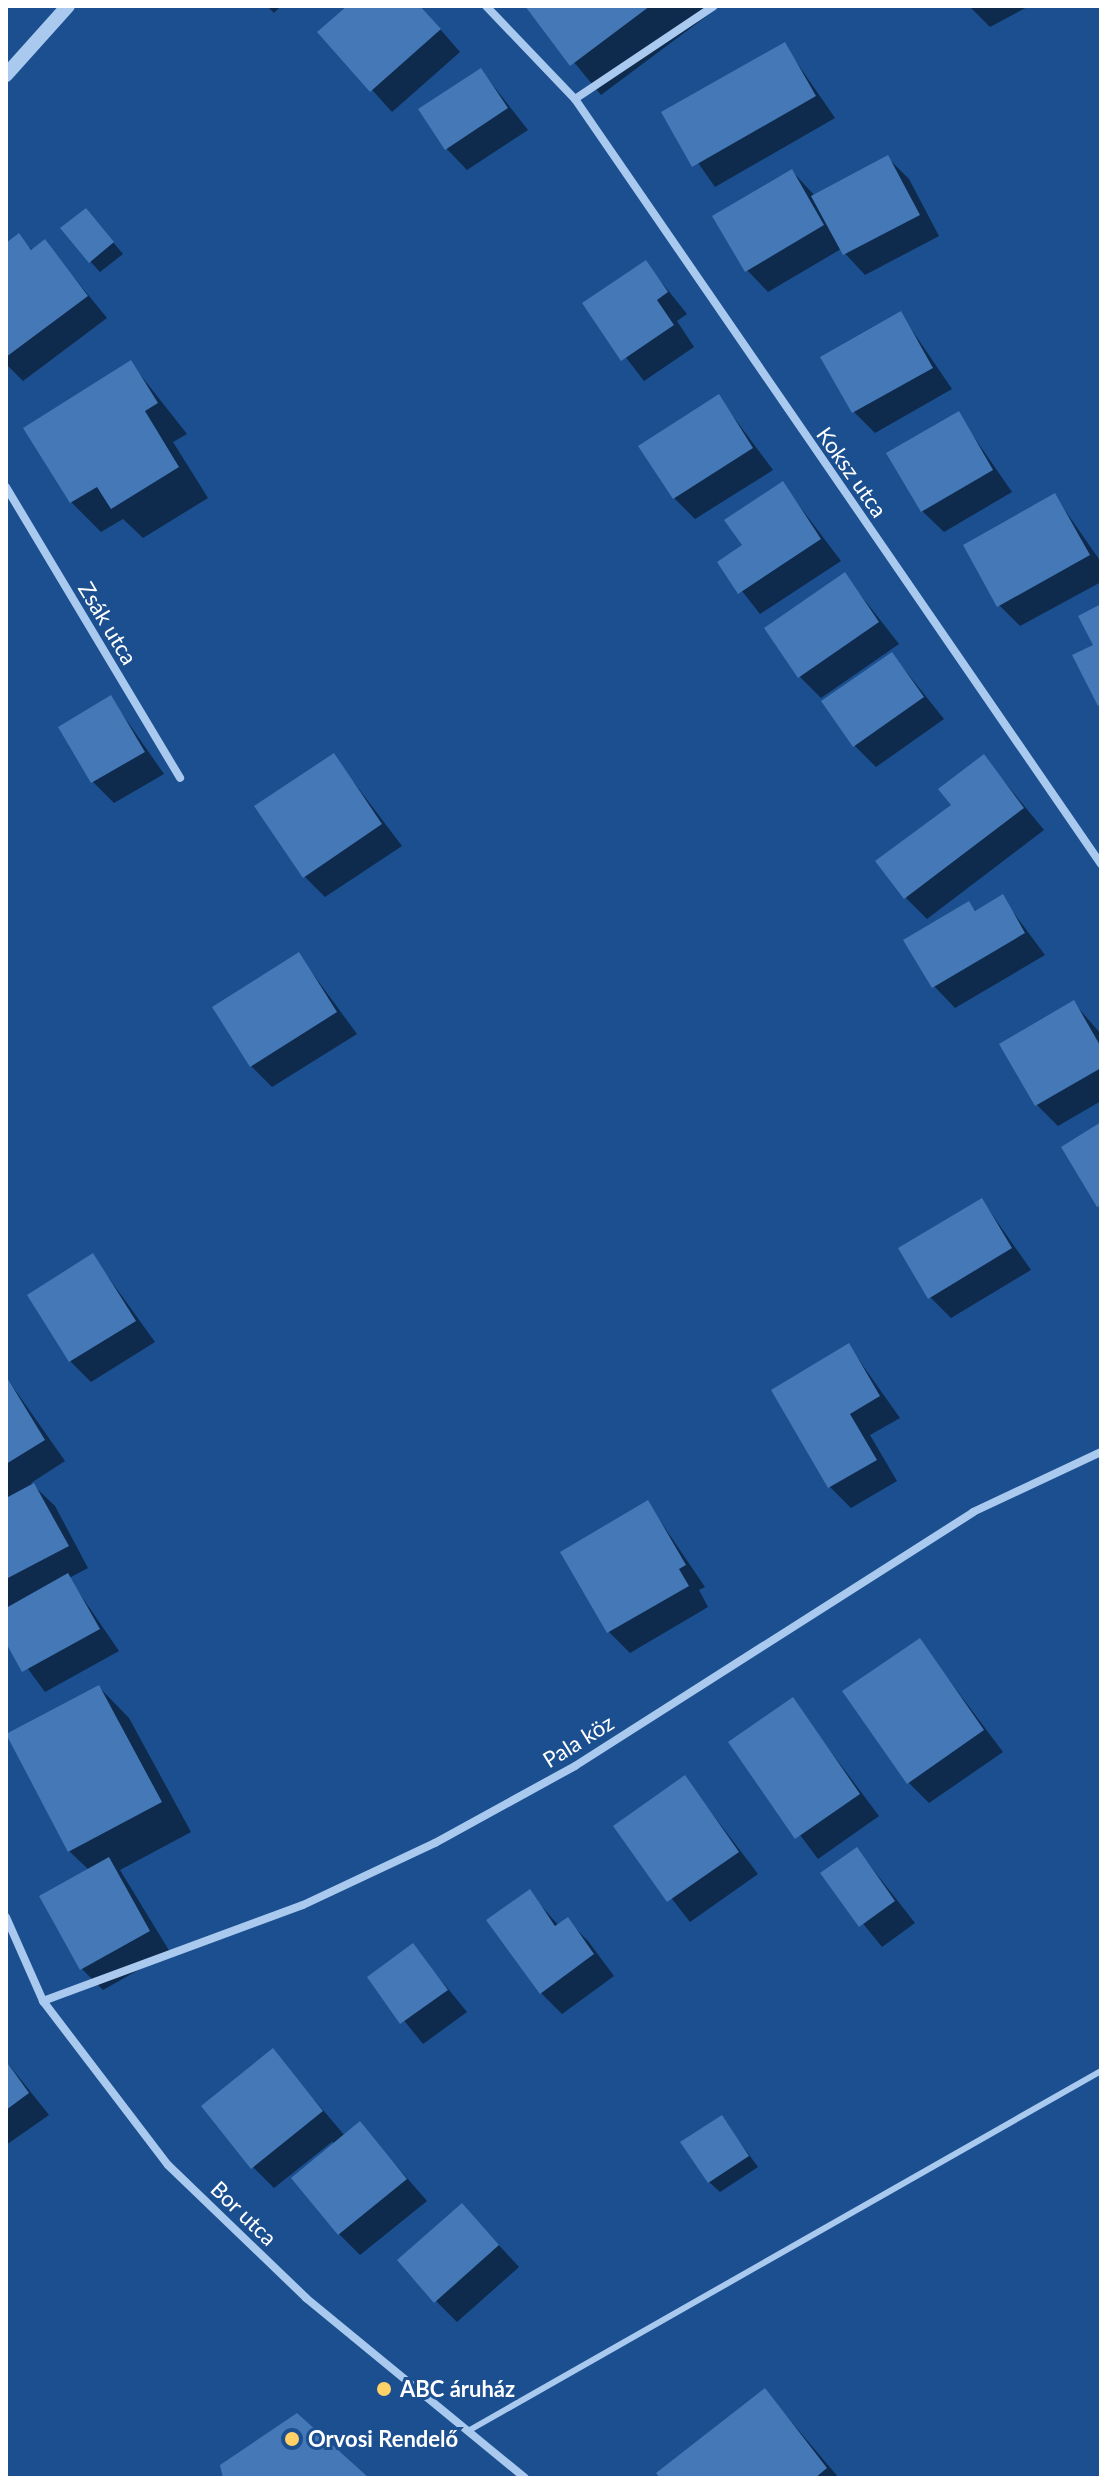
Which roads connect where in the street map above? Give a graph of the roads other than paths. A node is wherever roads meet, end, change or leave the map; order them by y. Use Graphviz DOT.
graph roads {
  1 [pos="68,6"];
  2 [pos="486,6"];
  3 [pos="714,6"];
  4 [pos="6,75"];
  5 [pos="575,99"];
  6 [pos="6,487"];
  7 [pos="180,778"];
  8 [pos="1101,864"];
  9 [pos="1101,1452"];
  10 [pos="6,1917"];
  11 [pos="43,2001"];
  12 [pos="1101,2071"];
  13 [pos="468,2431"];
  14 [pos="525,2478"];
  1 -- 4 [label="street"];
  2 -- 5 [label="street, Koksz utca"];
  3 -- 5 [label="street"];
  5 -- 8 [label="street, Koksz utca"];
  6 -- 7 [label="street, Zsák utca"];
  9 -- 11 [label="street, Pala köz"];
  10 -- 11 [label="street, Bor utca"];
  11 -- 13 [label="street, Bor utca"];
  12 -- 13 [label="lane"];
  13 -- 14 [label="street, Bor utca"];
}
